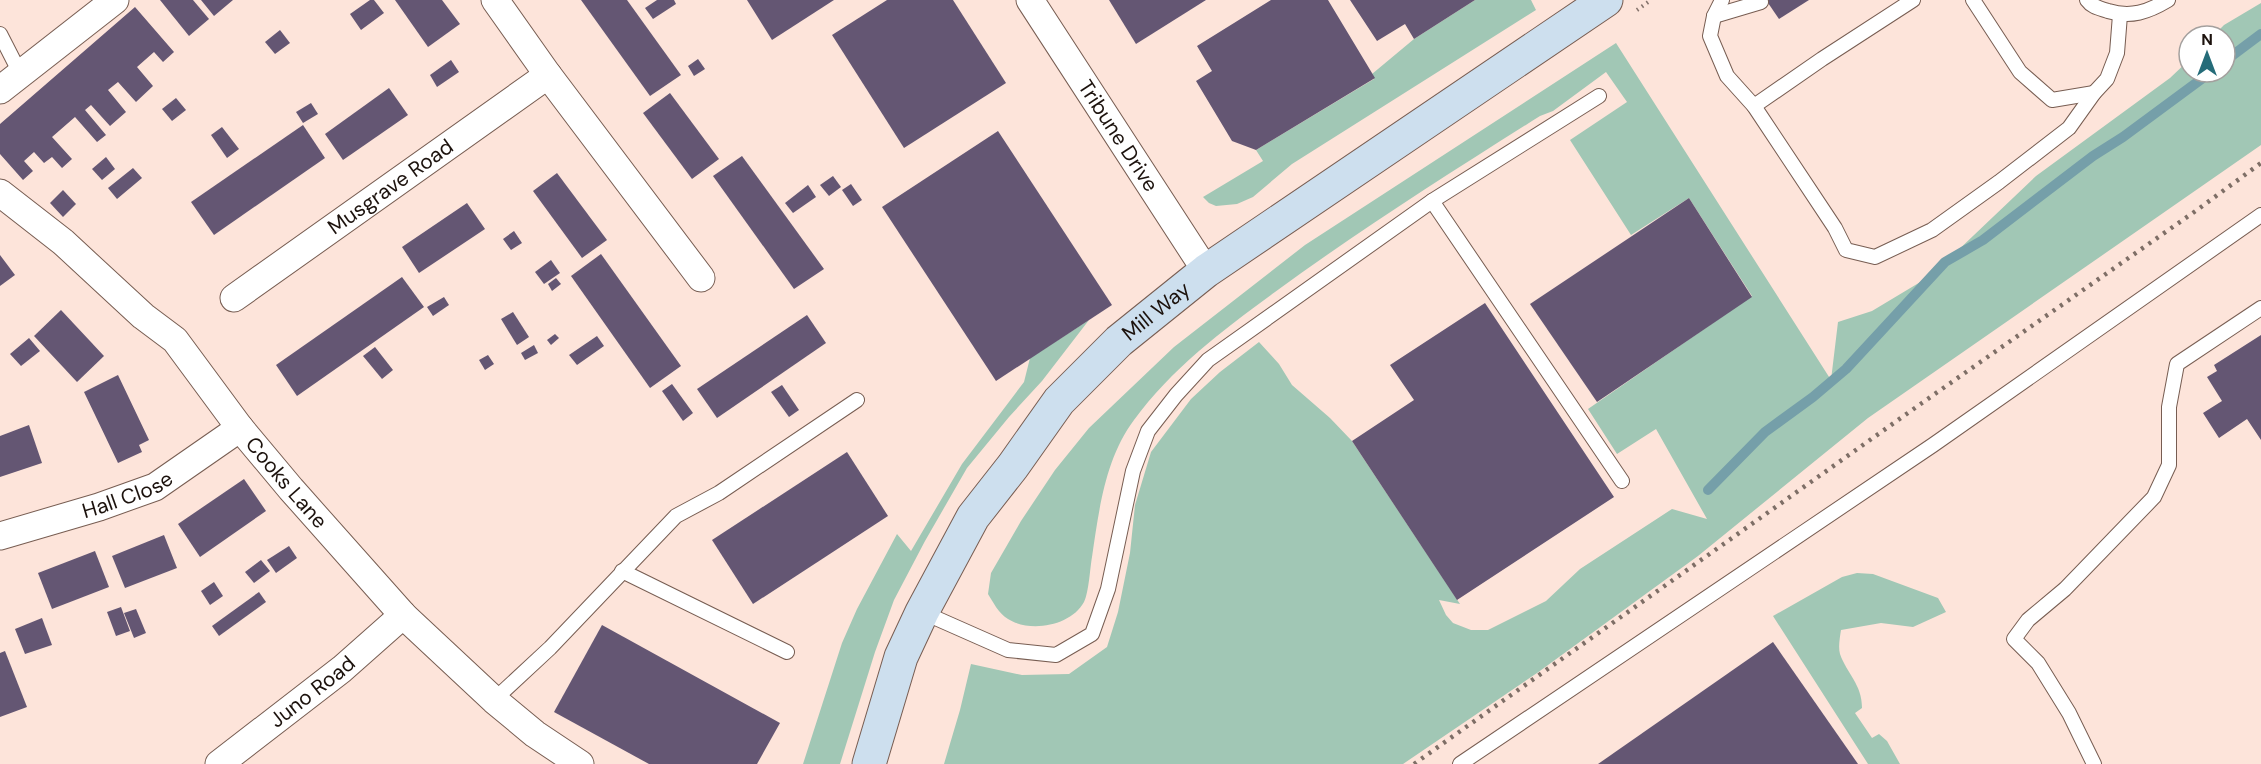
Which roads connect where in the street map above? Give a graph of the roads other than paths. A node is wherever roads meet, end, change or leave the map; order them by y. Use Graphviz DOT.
graph roads {
  1 [pos="116,0"];
  2 [pos="495,0"];
  3 [pos="1030,0"];
  4 [pos="1606,0"];
  5 [pos="1722,0"];
  6 [pos="1913,0"];
  7 [pos="1973,0"];
  8 [pos="2087,0"];
  9 [pos="2168,0"];
  10 [pos="1761,3"];
  11 [pos="2120,15"];
  12 [pos="1714,16"];
  13 [pos="0,34"];
  14 [pos="548,75"];
  15 [pos="10,82"];
  16 [pos="2094,93"];
  17 [pos="1599,96"];
  18 [pos="1754,106"];
  19 [pos="0,193"];
  20 [pos="1432,201"];
  21 [pos="2261,215"];
  22 [pos="1206,271"];
  23 [pos="701,279"];
  24 [pos="234,298"];
  25 [pos="2261,308"];
  26 [pos="857,400"];
  27 [pos="240,428"];
  28 [pos="1622,481"];
  29 [pos="0,537"];
  30 [pos="622,571"];
  31 [pos="922,612"];
  32 [pos="403,615"];
  33 [pos="787,652"];
  34 [pos="494,700"];
  35 [pos="219,764"];
  36 [pos="580,764"];
  37 [pos="869,764"];
  38 [pos="1460,764"];
  39 [pos="2094,764"];
  1 -- 15 [label="street"];
  2 -- 14 [label="street"];
  3 -- 22 [label="street, Tribune Drive"];
  4 -- 22 [label="street, Mill Way"];
  5 -- 12 [label="lane"];
  6 -- 18 [label="lane"];
  7 -- 16 [label="lane"];
  8 -- 11 [label="lane"];
  9 -- 11 [label="lane"];
  10 -- 12 [label="lane"];
  11 -- 16 [label="lane"];
  12 -- 18 [label="lane"];
  13 -- 15 [label="lane"];
  14 -- 23 [label="street"];
  14 -- 24 [label="street, Musgrave Road"];
  16 -- 18 [label="lane"];
  17 -- 20 [label="lane"];
  19 -- 27 [label="street, Cooks Lane"];
  20 -- 28 [label="lane"];
  20 -- 31 [label="lane"];
  21 -- 38 [label="lane"];
  22 -- 31 [label="street, Mill Way"];
  25 -- 39 [label="lane"];
  26 -- 30 [label="lane"];
  27 -- 29 [label="street, Hall Close"];
  27 -- 32 [label="street, Cooks Lane"];
  30 -- 33 [label="lane"];
  30 -- 34 [label="lane"];
  31 -- 37 [label="street, Mill Way"];
  32 -- 34 [label="street, Cooks Lane"];
  32 -- 35 [label="street, Juno Road"];
  34 -- 36 [label="street, Cooks Lane"];
}
